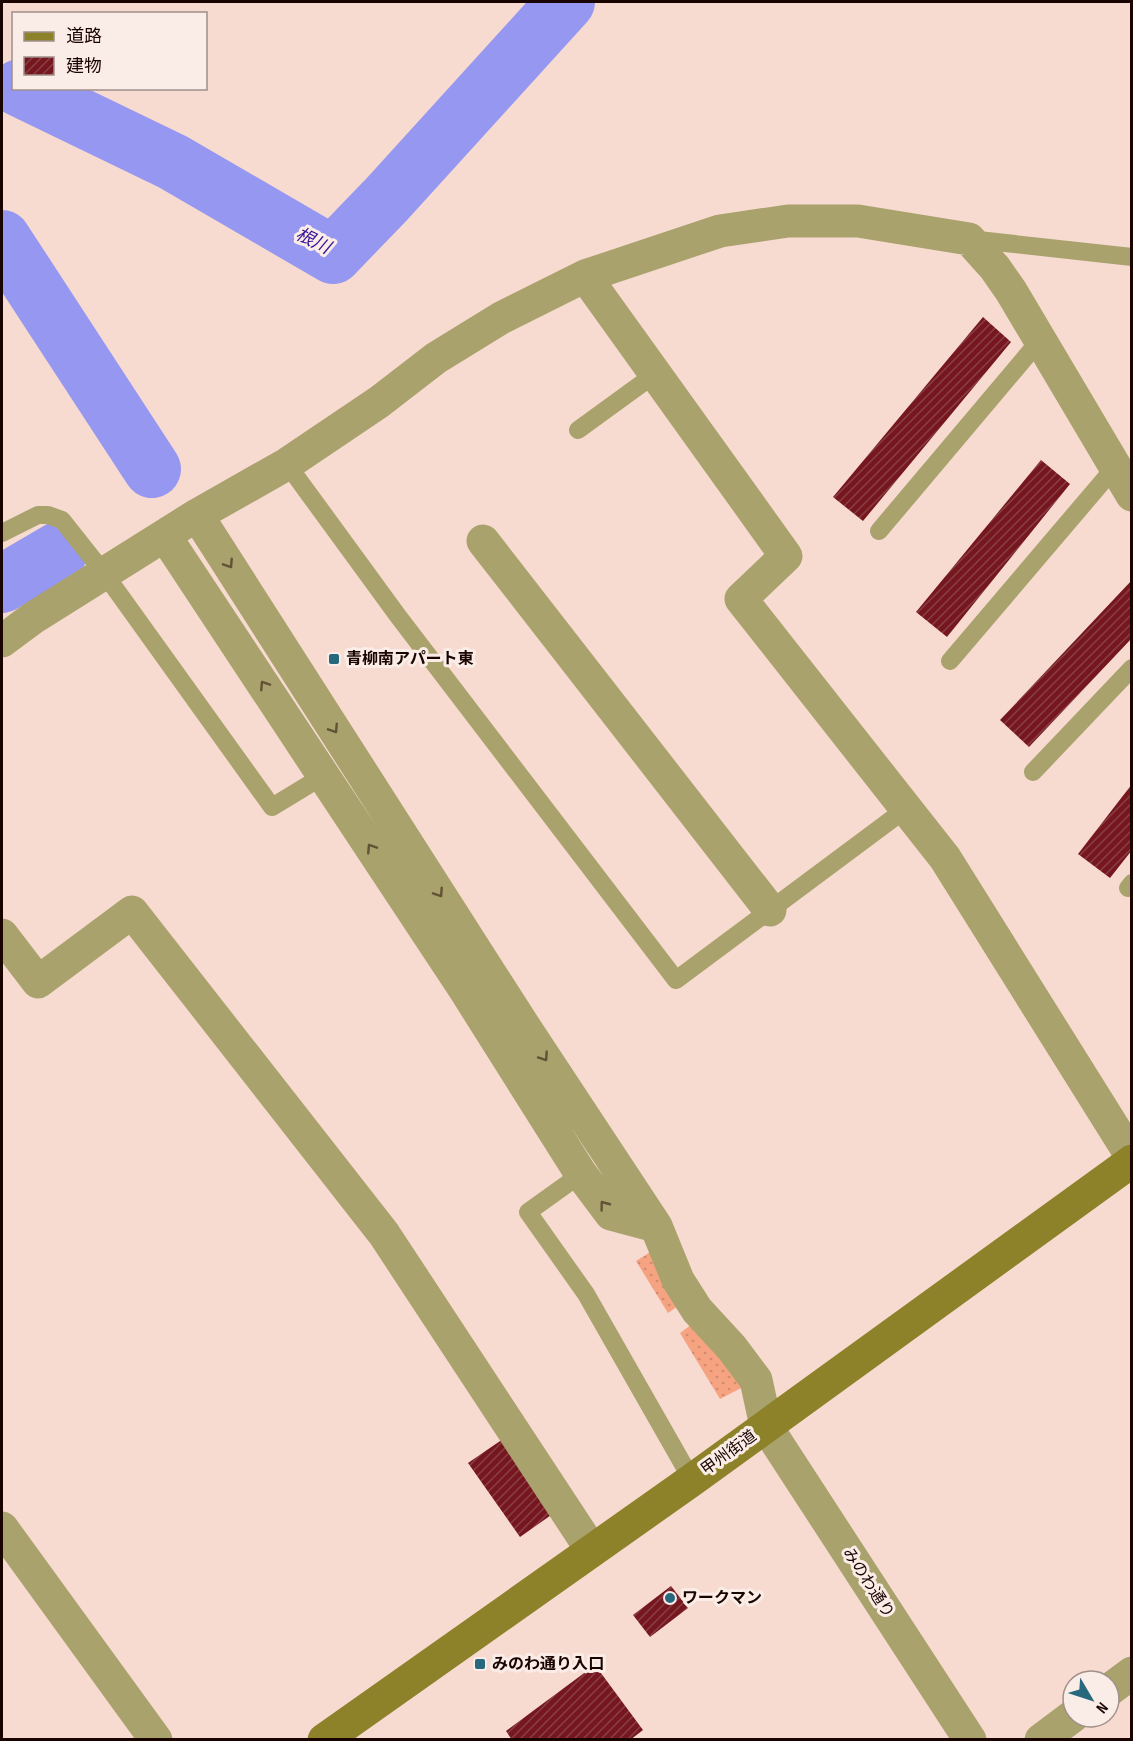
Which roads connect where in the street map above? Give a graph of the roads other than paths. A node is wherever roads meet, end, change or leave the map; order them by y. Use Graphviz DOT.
graph roads {
  1 [pos="969,239"];
  2 [pos="1131,257"];
  3 [pos="585,276"];
  4 [pos="1040,340"];
  5 [pos="655,374"];
  6 [pos="578,430"];
  7 [pos="287,464"];
  8 [pos="1114,466"];
  9 [pos="1131,495"];
  10 [pos="197,515"];
  11 [pos="879,531"];
  12 [pos="2,533"];
  13 [pos="165,536"];
  14 [pos="483,541"];
  15 [pos="104,573"];
  16 [pos="2,641"];
  17 [pos="950,661"];
  18 [pos="1131,668"];
  19 [pos="1033,772"];
  20 [pos="323,776"];
  21 [pos="907,808"];
  22 [pos="770,910"];
  23 [pos="2,935"];
  24 [pos="478,982"];
  25 [pos="1131,1159"];
  26 [pos="581,1174"];
  27 [pos="656,1226"];
  28 [pos="766,1426"];
  29 [pos="692,1480"];
  30 [pos="2,1528"];
  31 [pos="591,1549"];
  32 [pos="1061,1725"];
  33 [pos="156,1740"];
  34 [pos="324,1740"];
  35 [pos="970,1740"];
  36 [pos="1041,1740"];
  1 -- 2 [label="lane"];
  1 -- 3 [label="street"];
  1 -- 4 [label="street"];
  3 -- 5 [label="street"];
  3 -- 7 [label="street"];
  4 -- 8 [label="street"];
  4 -- 11 [label="lane"];
  5 -- 6 [label="lane"];
  5 -- 21 [label="street"];
  7 -- 10 [label="street"];
  7 -- 22 [label="lane"];
  8 -- 9 [label="street"];
  8 -- 17 [label="lane"];
  10 -- 13 [label="street"];
  10 -- 24 [label="street, one-way"];
  12 -- 15 [label="lane"];
  13 -- 15 [label="street"];
  20 -- 13 [label="street, one-way"];
  14 -- 22 [label="street"];
  15 -- 16 [label="street"];
  15 -- 20 [label="lane"];
  18 -- 19 [label="lane"];
  24 -- 20 [label="street, one-way"];
  21 -- 22 [label="lane"];
  21 -- 25 [label="street"];
  23 -- 31 [label="street"];
  24 -- 26 [label="street"];
  24 -- 27 [label="street, one-way"];
  25 -- 28 [label="main road, 甲州街道"];
  27 -- 26 [label="street, one-way"];
  26 -- 29 [label="lane"];
  27 -- 28 [label="street"];
  28 -- 29 [label="main road, 甲州街道"];
  28 -- 35 [label="street, みのわ通り"];
  29 -- 31 [label="main road, 甲州街道"];
  30 -- 33 [label="street"];
  31 -- 34 [label="main road, 甲州街道"];
  32 -- 36 [label="street"];
}
